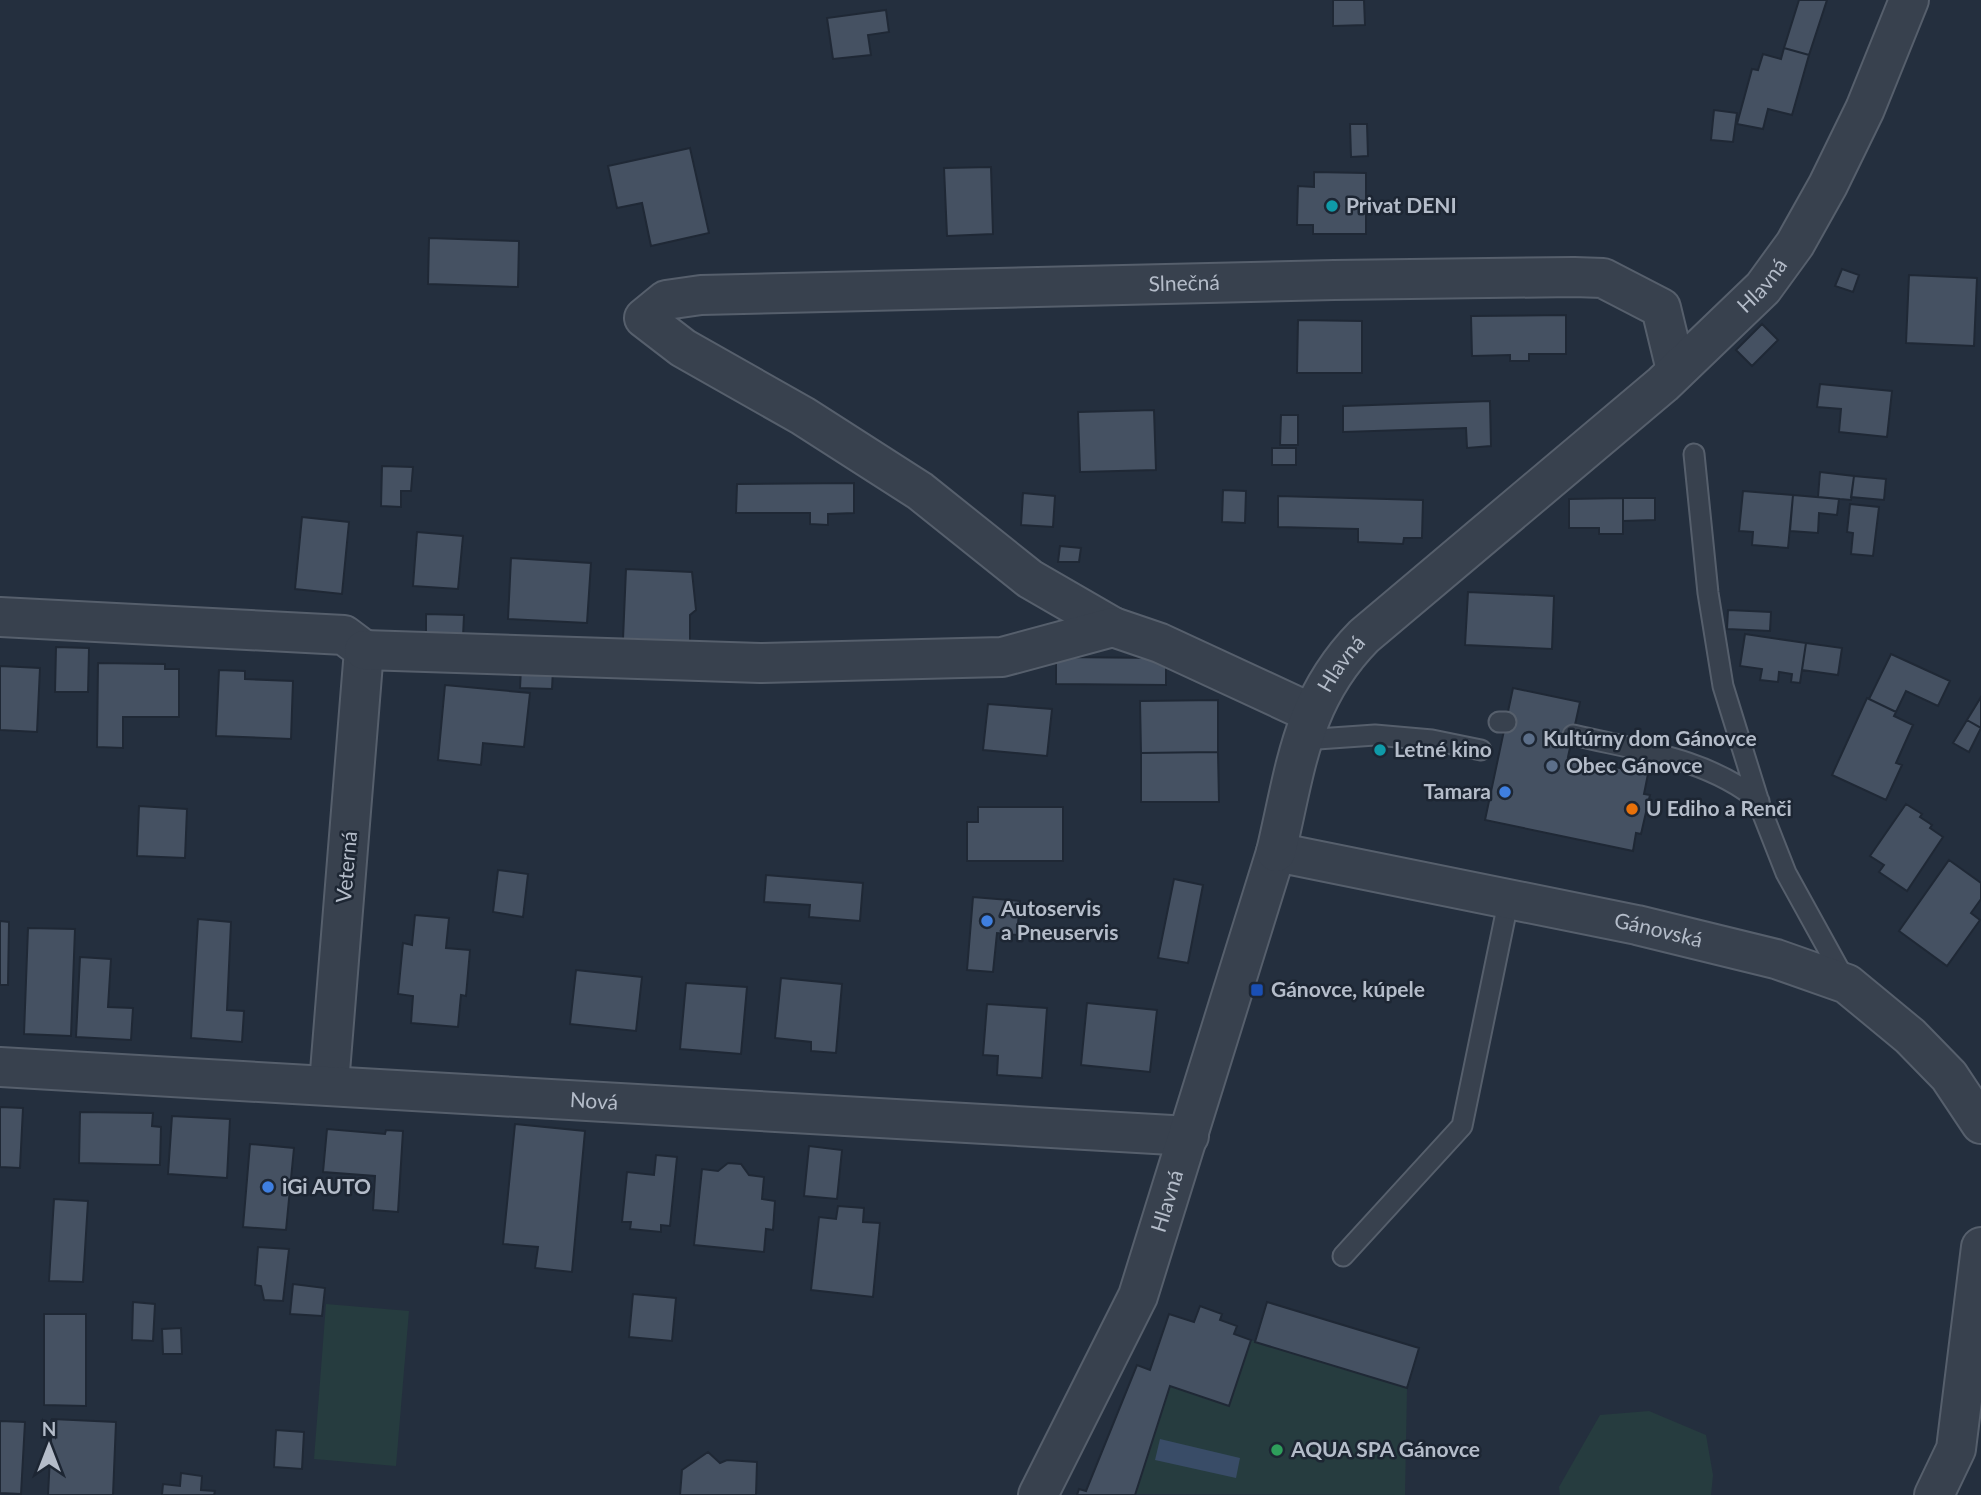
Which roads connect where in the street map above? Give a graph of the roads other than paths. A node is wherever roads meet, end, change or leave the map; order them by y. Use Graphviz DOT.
graph roads {
  1 [pos="1909,0"];
  2 [pos="1676,370"];
  3 [pos="1694,454"];
  4 [pos="0,617"];
  5 [pos="1113,627"];
  6 [pos="364,650"];
  7 [pos="1307,726"];
  8 [pos="1573,735"];
  9 [pos="1480,750"];
  10 [pos="1759,801"];
  11 [pos="1276,852"];
  12 [pos="1509,898"];
  13 [pos="1847,984"];
  14 [pos="0,1067"];
  15 [pos="329,1084"];
  16 [pos="1981,1124"];
  17 [pos="1189,1136"];
  18 [pos="1981,1247"];
  19 [pos="1343,1256"];
  20 [pos="1969,1457"];
  21 [pos="1038,1495"];
  22 [pos="1934,1495"];
  1 -- 2 [label="street, Hlavná"];
  2 -- 5 [label="street, Slnečná"];
  2 -- 7 [label="street, Hlavná"];
  3 -- 10 [label="lane"];
  4 -- 6 [label="street"];
  5 -- 6 [label="street"];
  5 -- 7 [label="street"];
  6 -- 15 [label="street, Veterná"];
  7 -- 9 [label="lane"];
  7 -- 11 [label="street, Hlavná"];
  8 -- 10 [label="lane"];
  10 -- 13 [label="lane"];
  11 -- 12 [label="street, Gánovská"];
  11 -- 17 [label="street, Hlavná"];
  12 -- 13 [label="street, Gánovská"];
  12 -- 19 [label="lane"];
  13 -- 16 [label="street, Gánovská"];
  14 -- 15 [label="street, Nová"];
  15 -- 17 [label="street, Nová"];
  17 -- 21 [label="street, Hlavná"];
  18 -- 20 [label="street"];
  20 -- 22 [label="street"];
}
